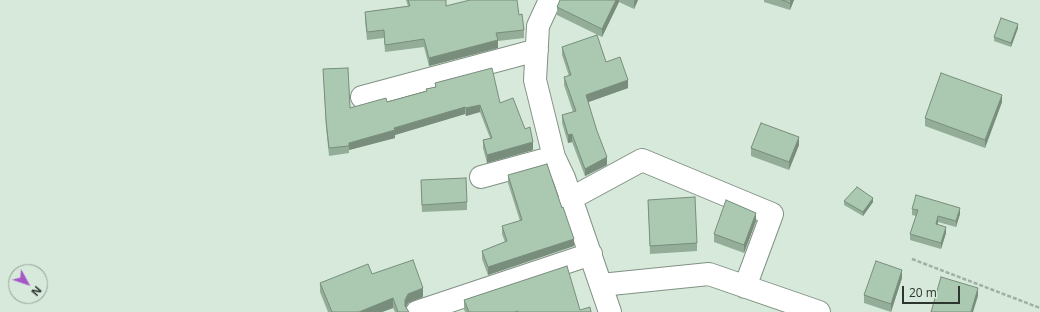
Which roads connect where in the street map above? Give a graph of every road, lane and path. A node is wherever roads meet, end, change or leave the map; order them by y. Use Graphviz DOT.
graph roads {
  1 [pos="550,0"];
  2 [pos="537,50"];
  3 [pos="362,97"];
  4 [pos="554,157"];
  5 [pos="481,177"];
  6 [pos="570,199"];
  7 [pos="591,254"];
  8 [pos="912,259"];
  9 [pos="601,285"];
  10 [pos="745,287"];
  11 [pos="1040,308"];
  12 [pos="417,312"];
  13 [pos="610,312"];
  14 [pos="819,312"];
  1 -- 2 [label="street"];
  2 -- 3 [label="street"];
  2 -- 4 [label="street"];
  4 -- 5 [label="street"];
  4 -- 6 [label="street"];
  6 -- 7 [label="street"];
  6 -- 10 [label="street"];
  7 -- 9 [label="street"];
  7 -- 12 [label="street"];
  8 -- 11 [label="path"];
  9 -- 10 [label="street"];
  9 -- 13 [label="street"];
  10 -- 14 [label="street"];
}
